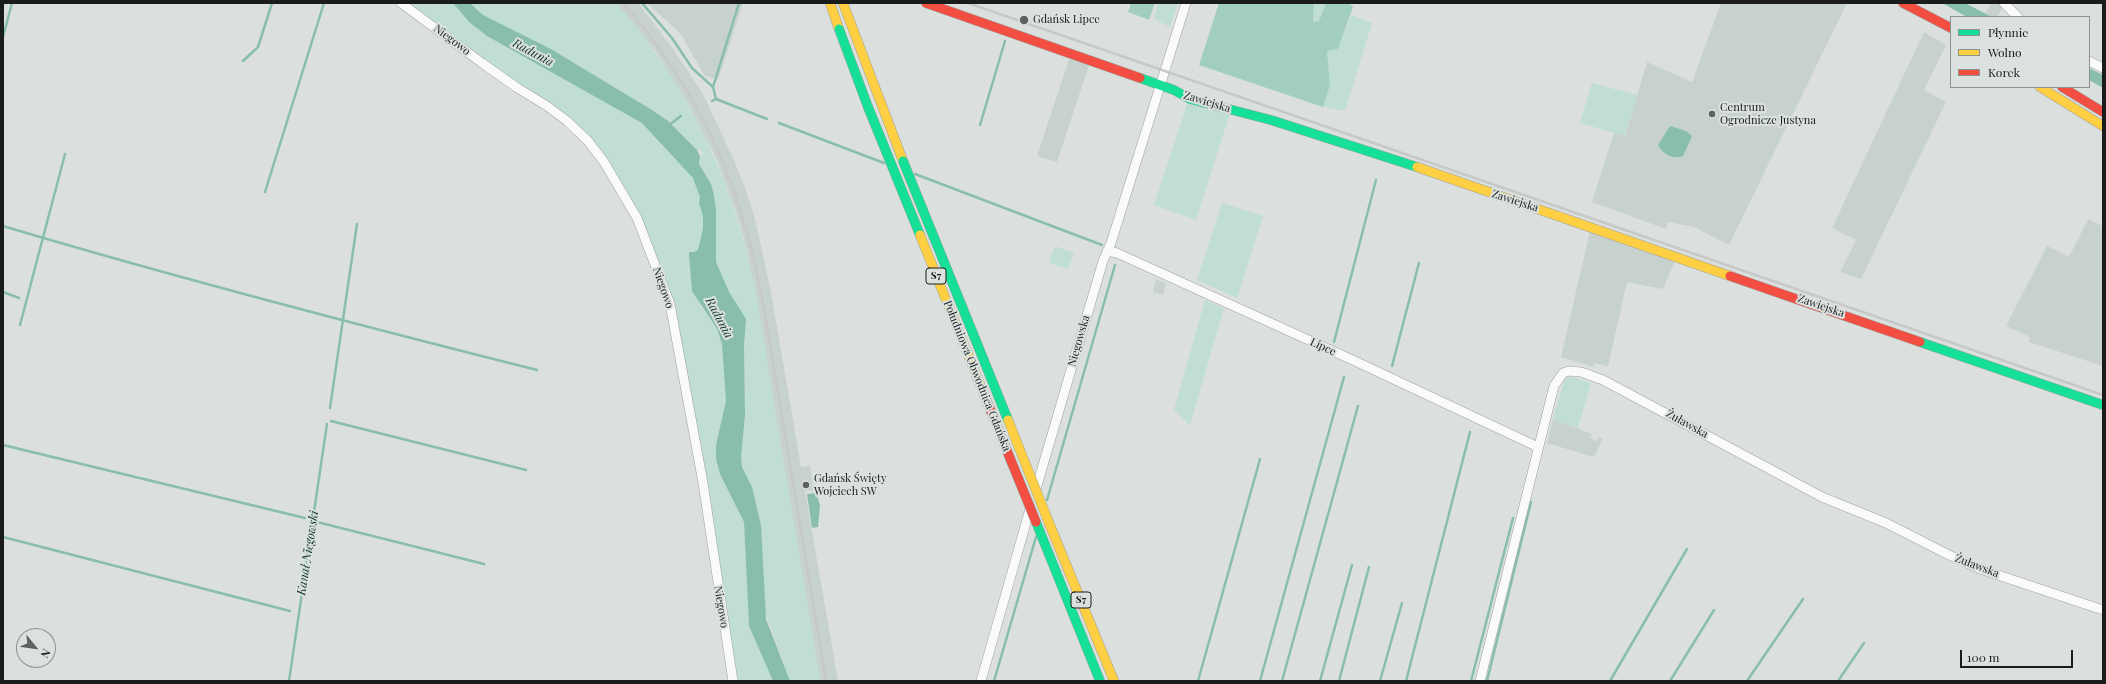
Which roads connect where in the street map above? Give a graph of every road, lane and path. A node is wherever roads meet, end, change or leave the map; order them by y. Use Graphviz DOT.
graph roads {
  1 [pos="401,3"];
  2 [pos="830,3"];
  3 [pos="843,3"];
  4 [pos="926,3"];
  5 [pos="1186,3"];
  6 [pos="1903,3"];
  7 [pos="2004,3"];
  8 [pos="2017,16"];
  9 [pos="1950,27"];
  10 [pos="2090,62"];
  11 [pos="2103,68"];
  12 [pos="1160,86"];
  13 [pos="2042,88"];
  14 [pos="2064,88"];
  15 [pos="2103,112"];
  16 [pos="2103,116"];
  17 [pos="2089,118"];
  18 [pos="2103,126"];
  19 [pos="1107,251"];
  20 [pos="2103,405"];
  21 [pos="1538,447"];
  22 [pos="2103,610"];
  23 [pos="733,681"];
  24 [pos="981,681"];
  25 [pos="1100,681"];
  26 [pos="1114,681"];
  27 [pos="1480,681"];
  1 -- 23 [label="street, Niegowo"];
  2 -- 25 [label="main road, Południowa Obwodnica Gdańska / S7, bridge"];
  3 -- 26 [label="main road, S7, bridge"];
  4 -- 12 [label="main road, Zawiejska"];
  5 -- 12 [label="street, Niegowska"];
  6 -- 9 [label="main road"];
  7 -- 8 [label="street"];
  10 -- 11 [label="street"];
  12 -- 19 [label="street, Niegowska"];
  12 -- 20 [label="main road, Zawiejska"];
  13 -- 17 [label="main road"];
  14 -- 15 [label="main road"];
  16 -- 17 [label="main road"];
  17 -- 18 [label="main road"];
  19 -- 21 [label="street, Lipce"];
  19 -- 24 [label="street, Niegowska"];
  21 -- 22 [label="street, Żuławska"];
  21 -- 27 [label="street, Żuławska"];
}
